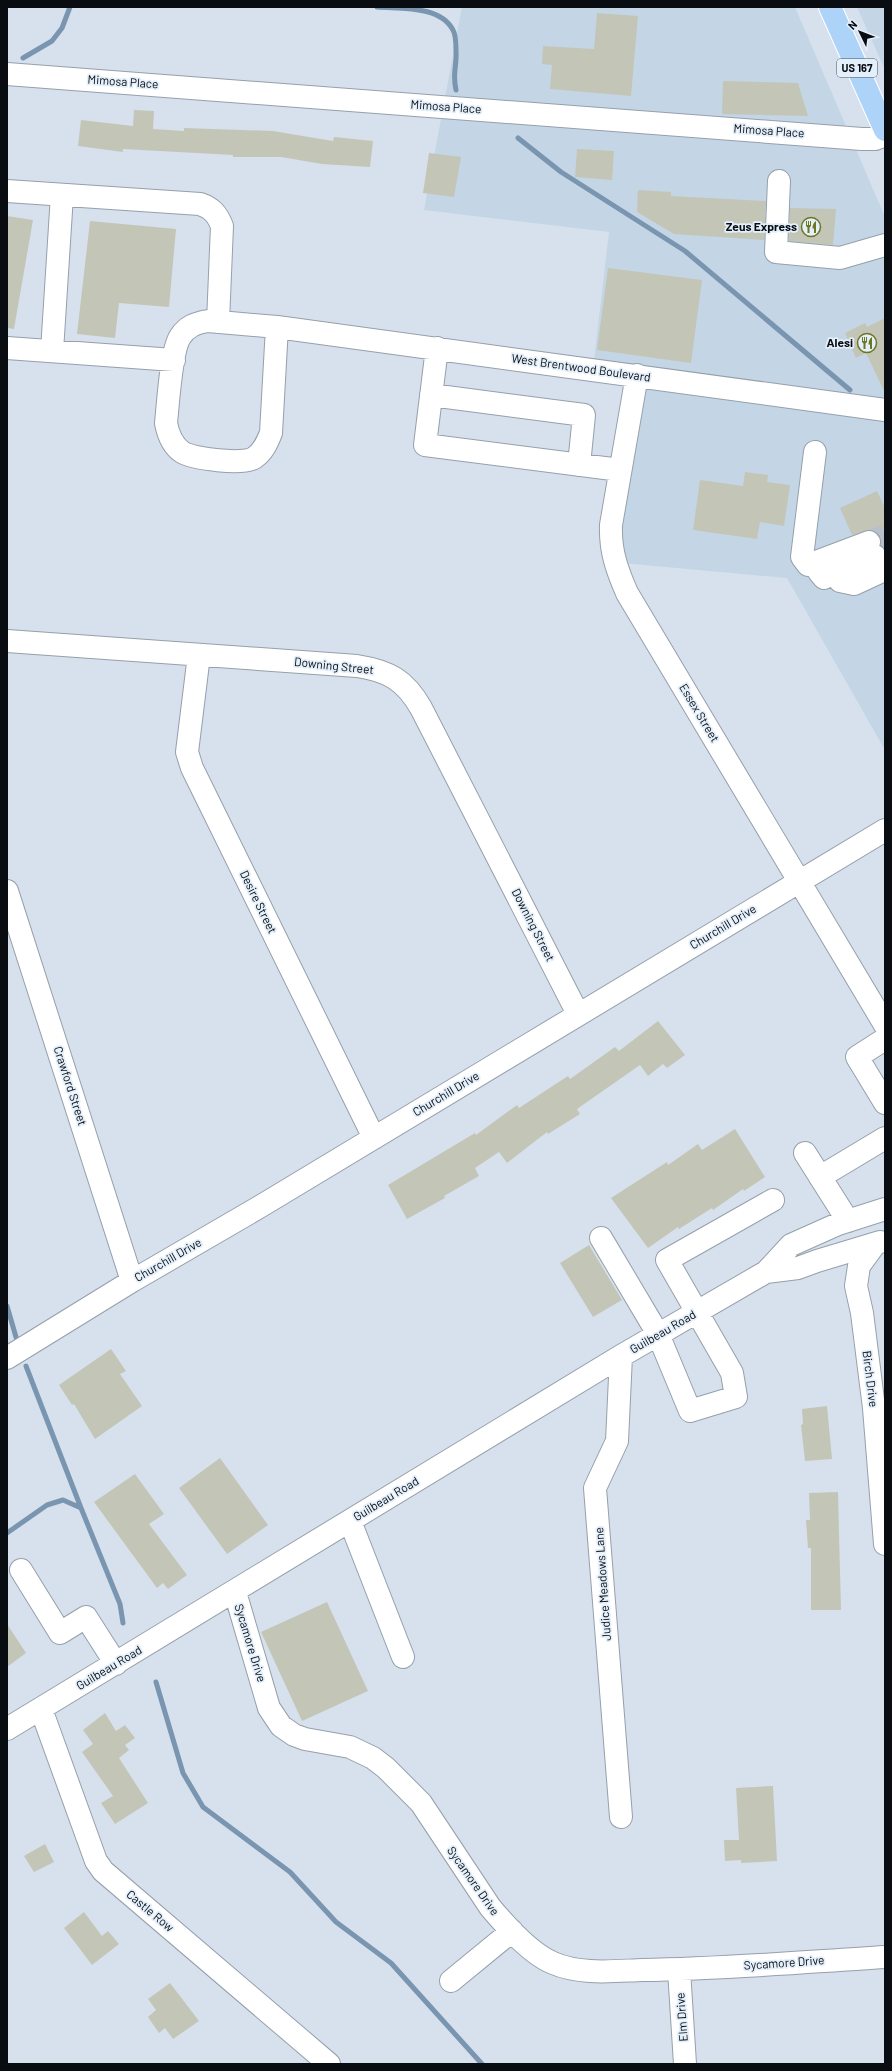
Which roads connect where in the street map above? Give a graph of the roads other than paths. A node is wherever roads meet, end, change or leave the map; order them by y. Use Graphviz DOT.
graph roads {
  1 [pos="830,7"];
  2 [pos="7,74"];
  3 [pos="885,130"];
  4 [pos="885,135"];
  5 [pos="779,182"];
  6 [pos="7,191"];
  7 [pos="62,195"];
  8 [pos="885,245"];
  9 [pos="218,322"];
  10 [pos="277,327"];
  11 [pos="7,348"];
  12 [pos="437,348"];
  13 [pos="52,351"];
  14 [pos="174,360"];
  15 [pos="637,375"];
  16 [pos="431,396"];
  17 [pos="885,410"];
  18 [pos="815,452"];
  19 [pos="579,465"];
  20 [pos="620,470"];
  21 [pos="823,574"];
  22 [pos="7,641"];
  23 [pos="199,655"];
  24 [pos="885,830"];
  25 [pos="800,880"];
  26 [pos="7,891"];
  27 [pos="578,1014"];
  28 [pos="885,1025"];
  29 [pos="885,1039"];
  30 [pos="885,1103"];
  31 [pos="374,1138"];
  32 [pos="885,1138"];
  33 [pos="805,1153"];
  34 [pos="820,1177"];
  35 [pos="773,1200"];
  36 [pos="885,1209"];
  37 [pos="848,1221"];
  38 [pos="882,1237"];
  39 [pos="601,1238"];
  40 [pos="817,1261"];
  41 [pos="766,1272"];
  42 [pos="132,1281"];
  43 [pos="856,1286"];
  44 [pos="697,1312"];
  45 [pos="658,1334"];
  46 [pos="621,1356"];
  47 [pos="7,1358"];
  48 [pos="350,1521"];
  49 [pos="885,1544"];
  50 [pos="21,1570"];
  51 [pos="234,1592"];
  52 [pos="403,1657"];
  53 [pos="116,1664"];
  54 [pos="41,1709"];
  55 [pos="7,1729"];
  56 [pos="621,1817"];
  57 [pos="512,1931"];
  58 [pos="885,1957"];
  59 [pos="679,1970"];
  60 [pos="451,1981"];
  61 [pos="329,2064"];
  62 [pos="685,2064"];
  1 -- 3 [label="main road, US 167"];
  2 -- 4 [label="street, Mimosa Place"];
  5 -- 8 [label="street"];
  6 -- 7 [label="street"];
  7 -- 9 [label="street"];
  7 -- 13 [label="street"];
  9 -- 10 [label="street, West Brentwood Boulevard"];
  9 -- 14 [label="street, West Brentwood Boulevard"];
  10 -- 12 [label="street, West Brentwood Boulevard"];
  10 -- 14 [label="street, West Brentwood Boulevard"];
  11 -- 13 [label="street"];
  12 -- 15 [label="street, West Brentwood Boulevard"];
  12 -- 16 [label="street"];
  13 -- 14 [label="street"];
  15 -- 17 [label="street, West Brentwood Boulevard"];
  15 -- 20 [label="street, Essex Street"];
  16 -- 19 [label="street"];
  16 -- 19 [label="street"];
  18 -- 21 [label="street"];
  19 -- 20 [label="street"];
  20 -- 25 [label="street, Essex Street"];
  21 -- 21 [label="street"];
  22 -- 23 [label="street, Downing Street"];
  23 -- 27 [label="street, Downing Street"];
  23 -- 31 [label="street, Desire Street"];
  24 -- 25 [label="street, Churchill Drive"];
  25 -- 27 [label="street, Churchill Drive"];
  25 -- 28 [label="street, Essex Street"];
  26 -- 42 [label="street, Crawford Street"];
  27 -- 31 [label="street, Churchill Drive"];
  29 -- 30 [label="street"];
  31 -- 42 [label="street, Churchill Drive"];
  32 -- 34 [label="street"];
  33 -- 34 [label="street"];
  34 -- 37 [label="street"];
  35 -- 44 [label="street"];
  36 -- 37 [label="street, Guilbeau Road"];
  37 -- 41 [label="street, Guilbeau Road"];
  38 -- 40 [label="street, Guilbeau Road"];
  38 -- 43 [label="street, Birch Drive"];
  39 -- 45 [label="street"];
  40 -- 41 [label="street, Guilbeau Road"];
  40 -- 43 [label="street"];
  41 -- 44 [label="street, Guilbeau Road"];
  42 -- 47 [label="street, Churchill Drive"];
  43 -- 49 [label="street, Birch Drive"];
  44 -- 45 [label="street, Guilbeau Road"];
  44 -- 45 [label="street"];
  45 -- 46 [label="street, Guilbeau Road"];
  46 -- 48 [label="street, Guilbeau Road"];
  46 -- 56 [label="street, Judice Meadows Lane"];
  48 -- 51 [label="street, Guilbeau Road"];
  48 -- 52 [label="street"];
  50 -- 53 [label="street"];
  51 -- 53 [label="street, Guilbeau Road"];
  51 -- 57 [label="street, Sycamore Drive"];
  53 -- 54 [label="street, Guilbeau Road"];
  54 -- 55 [label="street, Guilbeau Road"];
  54 -- 61 [label="street, Castle Row"];
  57 -- 59 [label="street, Sycamore Drive"];
  57 -- 60 [label="street"];
  58 -- 59 [label="street, Sycamore Drive"];
  59 -- 62 [label="street, Elm Drive"];
}
